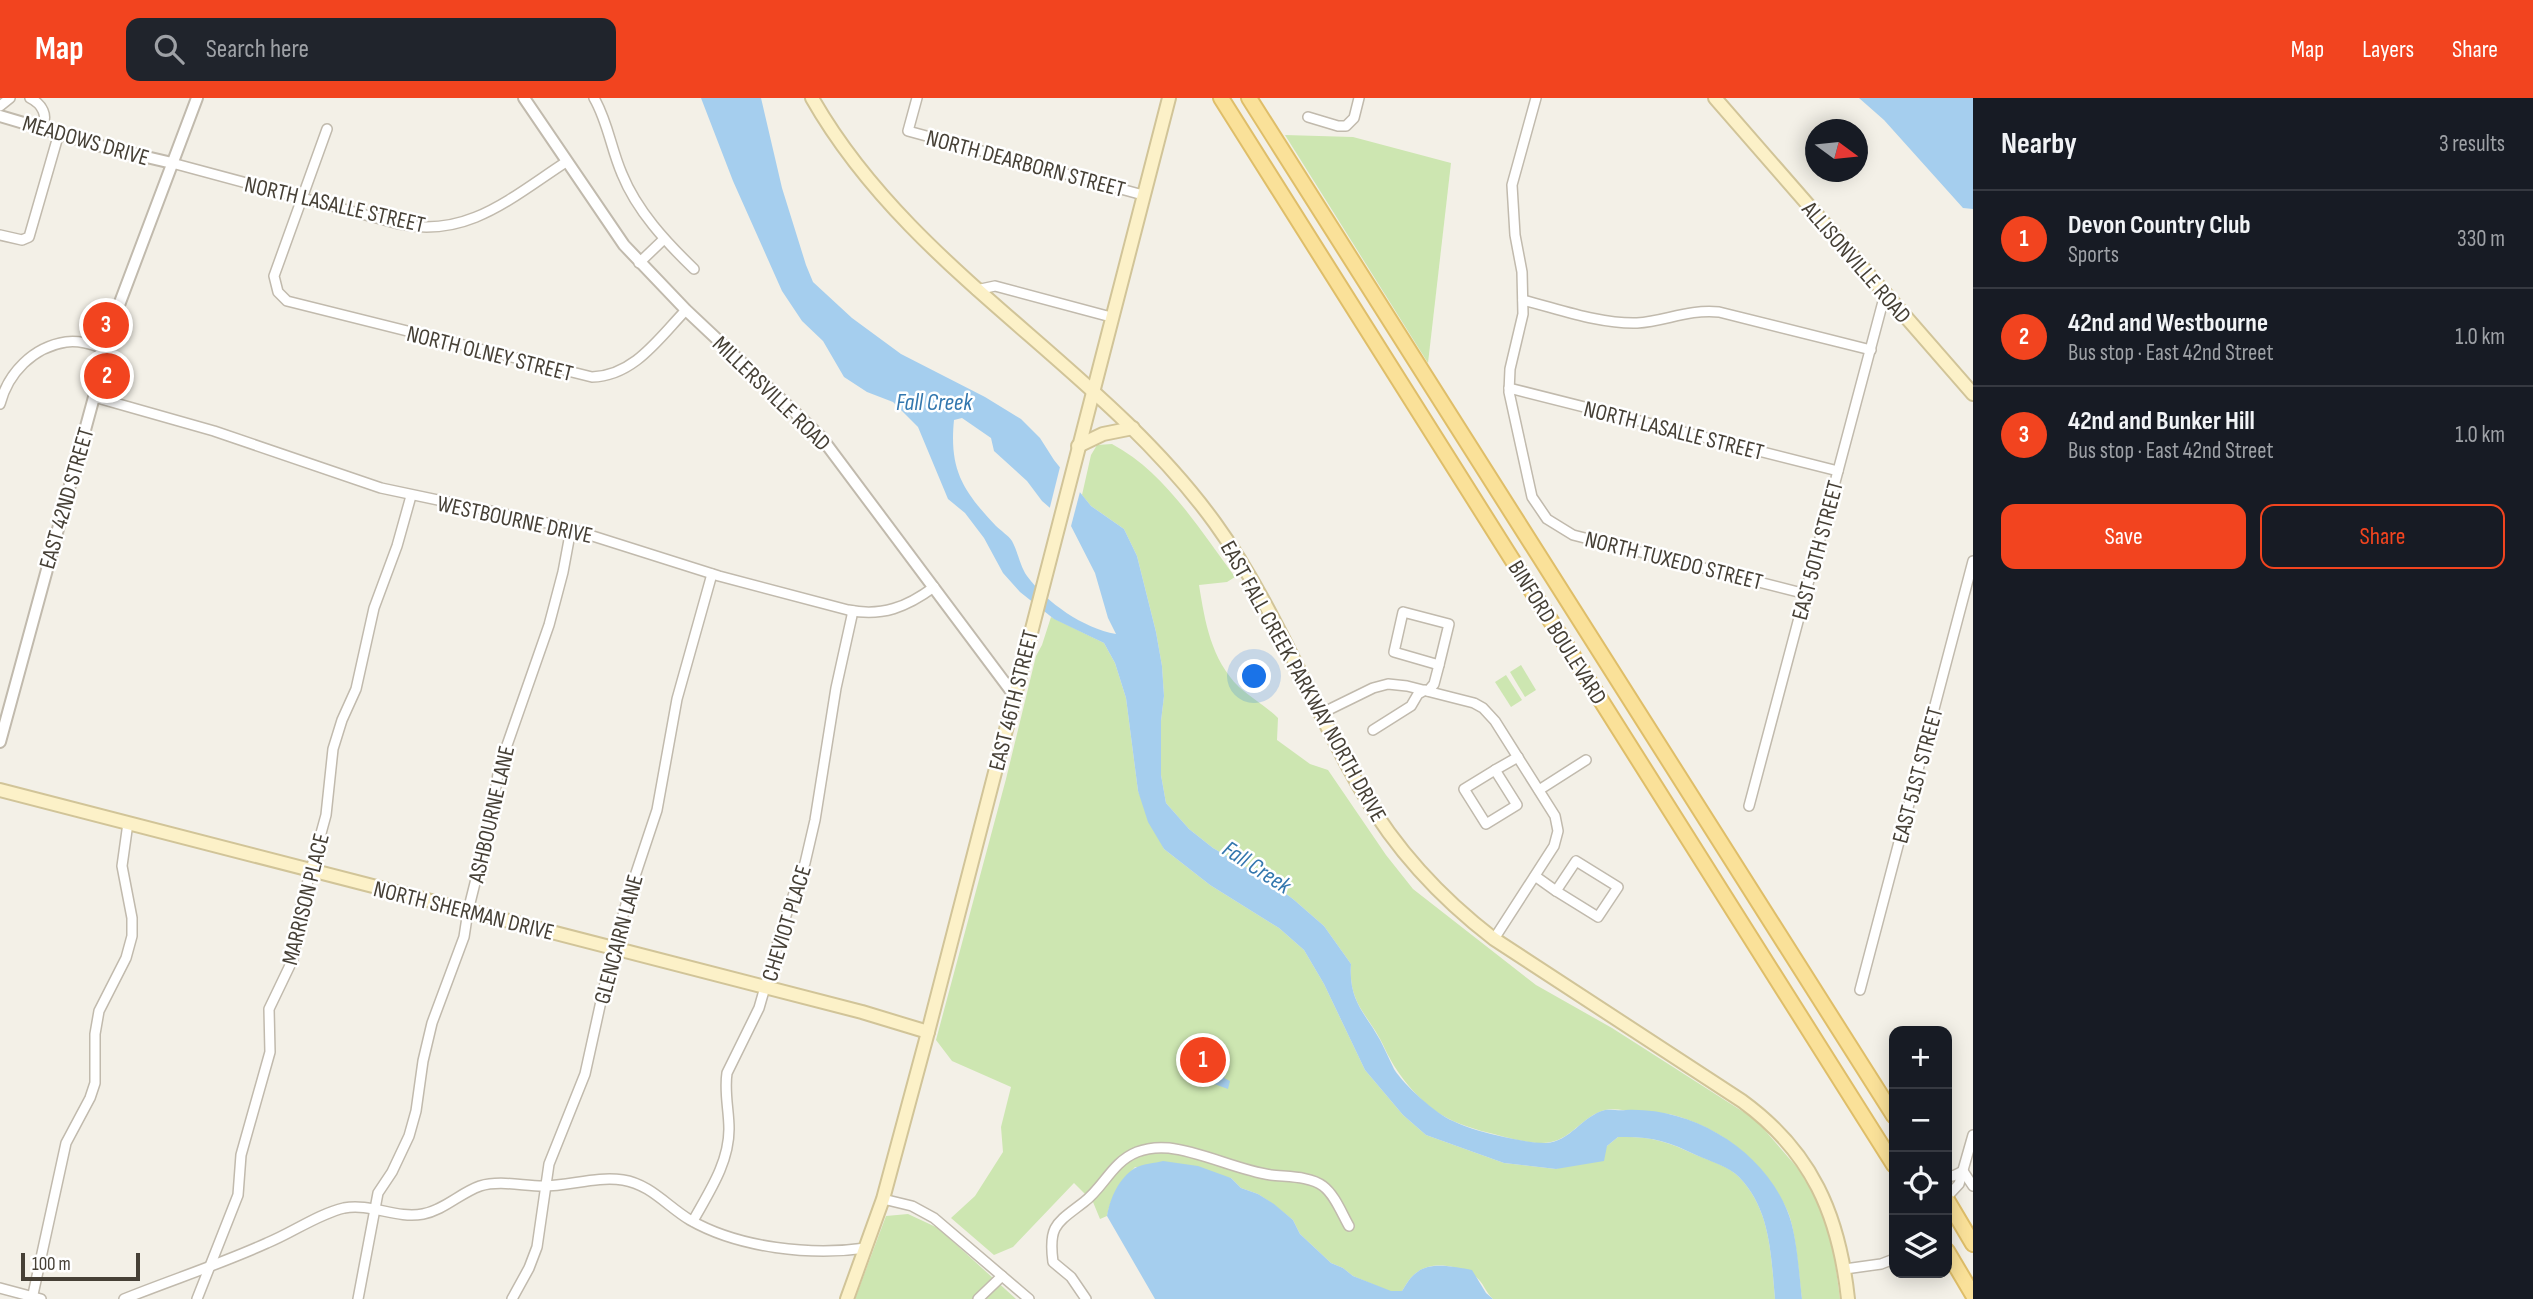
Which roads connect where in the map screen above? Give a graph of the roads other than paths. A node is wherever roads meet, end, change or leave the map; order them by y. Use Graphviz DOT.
graph roads {
  1 [pos="10,98"];
  2 [pos="30,98"];
  3 [pos="197,98"];
  4 [pos="524,98"];
  5 [pos="594,98"];
  6 [pos="917,98"];
  7 [pos="1169,98"];
  8 [pos="1221,98"];
  9 [pos="1249,98"];
  10 [pos="1359,98"];
  11 [pos="1536,98"];
  12 [pos="1715,98"];
  13 [pos="817,100"];
  14 [pos="0,106"];
  15 [pos="0,117"];
  16 [pos="1308,117"];
  17 [pos="41,127"];
  18 [pos="327,129"];
  19 [pos="59,133"];
  20 [pos="566,162"];
  21 [pos="172,163"];
  22 [pos="1143,195"];
  23 [pos="302,198"];
  24 [pos="0,235"];
  25 [pos="664,239"];
  26 [pos="639,263"];
  27 [pos="694,269"];
  28 [pos="976,290"];
  29 [pos="1885,294"];
  30 [pos="1523,300"];
  31 [pos="686,310"];
  32 [pos="1111,317"];
  33 [pos="105,349"];
  34 [pos="1871,350"];
  35 [pos="1509,388"];
  36 [pos="1092,391"];
  37 [pos="1973,394"];
  38 [pos="94,397"];
  39 [pos="0,404"];
  40 [pos="1133,429"];
  41 [pos="1076,453"];
  42 [pos="1838,471"];
  43 [pos="411,496"];
  44 [pos="571,529"];
  45 [pos="1973,561"];
  46 [pos="712,574"];
  47 [pos="934,587"];
  48 [pos="1805,594"];
  49 [pos="853,611"];
  50 [pos="1439,665"];
  51 [pos="1426,690"];
  52 [pos="1014,695"];
  53 [pos="1322,713"];
  54 [pos="1373,730"];
  55 [pos="0,742"];
  56 [pos="1517,757"];
  57 [pos="1586,761"];
  58 [pos="1495,770"];
  59 [pos="0,790"];
  60 [pos="1539,790"];
  61 [pos="1749,806"];
  62 [pos="128,823"];
  63 [pos="311,871"];
  64 [pos="1535,876"];
  65 [pos="1556,891"];
  66 [pos="468,911"];
  67 [pos="1494,939"];
  68 [pos="614,949"];
  69 [pos="766,988"];
  70 [pos="1860,990"];
  71 [pos="928,1032"];
  72 [pos="1889,1108"];
  73 [pos="1973,1135"];
  74 [pos="1889,1157"];
  75 [pos="1963,1171"];
  76 [pos="1952,1176"];
  77 [pos="545,1186"];
  78 [pos="1973,1186"];
  79 [pos="1952,1193"];
  80 [pos="883,1199"];
  81 [pos="375,1208"];
  82 [pos="1952,1216"];
  83 [pos="693,1221"];
  84 [pos="1349,1226"];
  85 [pos="1973,1244"];
  86 [pos="866,1248"];
  87 [pos="1952,1260"];
  88 [pos="1889,1261"];
  89 [pos="210,1265"];
  90 [pos="1845,1269"];
  91 [pos="1002,1276"];
  92 [pos="0,1288"];
  93 [pos="1973,1296"];
  94 [pos="35,1298"];
  95 [pos="124,1299"];
  96 [pos="197,1299"];
  97 [pos="358,1299"];
  98 [pos="512,1299"];
  99 [pos="847,1299"];
  100 [pos="978,1299"];
  101 [pos="1029,1299"];
  102 [pos="1086,1299"];
  103 [pos="1849,1299"];
  1 -- 14 [label="street"];
  2 -- 17 [label="street"];
  3 -- 21 [label="street, EAST 42ND STREET"];
  4 -- 20 [label="street, MILLERSVILLE ROAD"];
  5 -- 25 [label="street"];
  6 -- 22 [label="street, NORTH DEARBORN STREET"];
  7 -- 22 [label="main road, EAST 46TH STREET"];
  8 -- 74 [label="main road, BINFORD BOULEVARD"];
  9 -- 72 [label="main road, BINFORD BOULEVARD"];
  10 -- 16 [label="street"];
  11 -- 30 [label="street"];
  12 -- 29 [label="main road, ALLISONVILLE ROAD"];
  13 -- 28 [label="main road, EAST FALL CREEK PARKWAY NORTH DRIVE"];
  15 -- 17 [label="street, MEADOWS DRIVE"];
  17 -- 19 [label="street, MEADOWS DRIVE"];
  18 -- 23 [label="street"];
  19 -- 21 [label="street, MEADOWS DRIVE"];
  19 -- 24 [label="street"];
  20 -- 23 [label="street, NORTH LASALLE STREET"];
  20 -- 26 [label="street, MILLERSVILLE ROAD"];
  21 -- 23 [label="street, NORTH LASALLE STREET"];
  21 -- 33 [label="street, EAST 42ND STREET"];
  22 -- 32 [label="main road, EAST 46TH STREET"];
  23 -- 31 [label="street, NORTH OLNEY STREET"];
  25 -- 26 [label="street"];
  25 -- 27 [label="street"];
  26 -- 31 [label="street, MILLERSVILLE ROAD"];
  28 -- 32 [label="street"];
  28 -- 36 [label="main road, EAST FALL CREEK PARKWAY NORTH DRIVE"];
  29 -- 34 [label="street, EAST 50TH STREET"];
  29 -- 37 [label="main road, ALLISONVILLE ROAD"];
  30 -- 34 [label="street"];
  30 -- 35 [label="street"];
  31 -- 47 [label="street, MILLERSVILLE ROAD"];
  32 -- 36 [label="main road, EAST 46TH STREET"];
  33 -- 38 [label="street, EAST 42ND STREET"];
  33 -- 39 [label="street"];
  34 -- 42 [label="street, EAST 50TH STREET"];
  35 -- 42 [label="street, NORTH LASALLE STREET"];
  35 -- 48 [label="street, NORTH TUXEDO STREET"];
  36 -- 40 [label="main road, EAST FALL CREEK PARKWAY NORTH DRIVE"];
  36 -- 41 [label="main road, EAST 46TH STREET"];
  38 -- 43 [label="street, WESTBOURNE DRIVE"];
  38 -- 55 [label="street, EAST 42ND STREET"];
  40 -- 41 [label="main road"];
  40 -- 53 [label="main road, EAST FALL CREEK PARKWAY NORTH DRIVE"];
  41 -- 52 [label="main road, EAST 46TH STREET"];
  42 -- 48 [label="street, EAST 50TH STREET"];
  43 -- 44 [label="street, WESTBOURNE DRIVE"];
  43 -- 63 [label="street, MARRISON PLACE"];
  44 -- 46 [label="street, WESTBOURNE DRIVE"];
  44 -- 66 [label="street, ASHBOURNE LANE"];
  45 -- 70 [label="street, EAST 51ST STREET"];
  46 -- 49 [label="street, WESTBOURNE DRIVE"];
  46 -- 68 [label="street, GLENCAIRN LANE"];
  47 -- 49 [label="street, WESTBOURNE DRIVE"];
  47 -- 52 [label="street, MILLERSVILLE ROAD"];
  48 -- 61 [label="street, EAST 50TH STREET"];
  49 -- 69 [label="street, CHEVIOT PLACE"];
  50 -- 50 [label="street"];
  50 -- 51 [label="street"];
  51 -- 53 [label="street"];
  51 -- 54 [label="street"];
  51 -- 56 [label="street"];
  52 -- 71 [label="main road, EAST 46TH STREET"];
  53 -- 67 [label="main road, EAST FALL CREEK PARKWAY NORTH DRIVE"];
  56 -- 58 [label="street"];
  56 -- 60 [label="street"];
  57 -- 60 [label="street"];
  58 -- 58 [label="street"];
  59 -- 62 [label="main road, NORTH SHERMAN DRIVE"];
  60 -- 64 [label="street"];
  62 -- 63 [label="main road, NORTH SHERMAN DRIVE"];
  62 -- 94 [label="street"];
  63 -- 66 [label="main road, NORTH SHERMAN DRIVE"];
  63 -- 89 [label="street, MARRISON PLACE"];
  64 -- 65 [label="street"];
  64 -- 67 [label="street"];
  65 -- 65 [label="street"];
  66 -- 68 [label="main road, NORTH SHERMAN DRIVE"];
  66 -- 81 [label="street, ASHBOURNE LANE"];
  67 -- 90 [label="main road, EAST FALL CREEK PARKWAY NORTH DRIVE"];
  68 -- 69 [label="main road, NORTH SHERMAN DRIVE"];
  68 -- 77 [label="street, GLENCAIRN LANE"];
  69 -- 71 [label="main road, NORTH SHERMAN DRIVE"];
  69 -- 83 [label="street, CHEVIOT PLACE"];
  71 -- 80 [label="main road, EAST 46TH STREET"];
  73 -- 75 [label="street"];
  75 -- 76 [label="street"];
  75 -- 78 [label="street"];
  75 -- 79 [label="street"];
  77 -- 81 [label="street"];
  77 -- 83 [label="street"];
  77 -- 98 [label="street, GLENCAIRN LANE"];
  80 -- 86 [label="main road, EAST 46TH STREET"];
  80 -- 91 [label="street"];
  81 -- 89 [label="street"];
  81 -- 97 [label="street, ASHBOURNE LANE"];
  82 -- 85 [label="main road"];
  83 -- 86 [label="street"];
  84 -- 102 [label="street"];
  86 -- 99 [label="main road, EAST 46TH STREET"];
  87 -- 93 [label="main road"];
  88 -- 90 [label="street"];
  89 -- 95 [label="street"];
  89 -- 96 [label="street, MARRISON PLACE"];
  90 -- 103 [label="main road, EAST FALL CREEK PARKWAY NORTH DRIVE"];
  91 -- 100 [label="street"];
  91 -- 101 [label="street"];
  92 -- 94 [label="street"];
}
